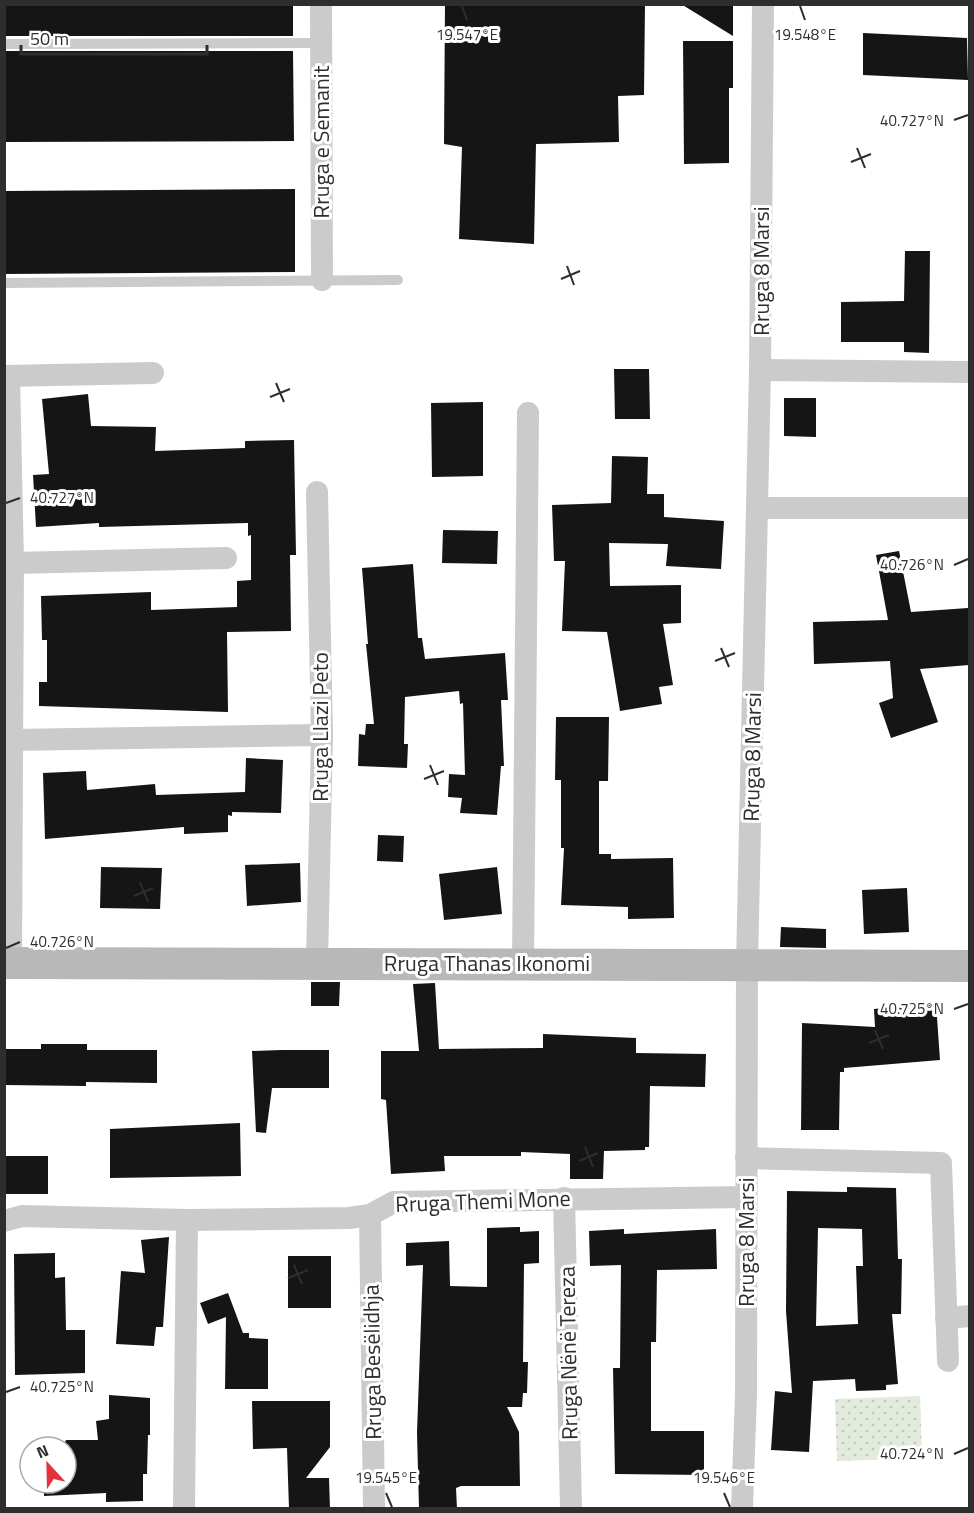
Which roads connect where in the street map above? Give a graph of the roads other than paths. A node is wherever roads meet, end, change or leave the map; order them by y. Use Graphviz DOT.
graph roads {
  1 [pos="321,4"];
  2 [pos="763,4"];
  3 [pos="321,43"];
  4 [pos="4,44"];
  5 [pos="398,279"];
  6 [pos="321,280"];
  7 [pos="4,283"];
  8 [pos="760,370"];
  9 [pos="969,372"];
  10 [pos="153,373"];
  11 [pos="7,376"];
  12 [pos="528,413"];
  13 [pos="317,492"];
  14 [pos="757,508"];
  15 [pos="969,508"];
  16 [pos="226,558"];
  17 [pos="13,563"];
  18 [pos="322,735"];
  19 [pos="13,740"];
  20 [pos="8,963"];
  21 [pos="317,963"];
  22 [pos="523,964"];
  23 [pos="747,964"];
  24 [pos="969,966"];
  25 [pos="746,1158"];
  26 [pos="746,1197"];
  27 [pos="564,1198"];
  28 [pos="370,1215"];
  29 [pos="187,1220"];
  30 [pos="4,1221"];
  31 [pos="969,1316"];
  32 [pos="946,1318"];
  33 [pos="948,1361"];
  34 [pos="184,1509"];
  35 [pos="374,1509"];
  36 [pos="571,1509"];
  37 [pos="742,1509"];
  1 -- 3 [label="street, Rruga e Semanit"];
  2 -- 8 [label="street, Rruga 8 Marsi"];
  3 -- 4 [label="lane"];
  3 -- 6 [label="street, Rruga e Semanit"];
  5 -- 6 [label="lane"];
  6 -- 7 [label="lane"];
  8 -- 9 [label="street"];
  8 -- 14 [label="street, Rruga 8 Marsi"];
  10 -- 11 [label="street"];
  11 -- 17 [label="street"];
  12 -- 22 [label="street"];
  13 -- 18 [label="street, Rruga Llazi Peto"];
  14 -- 15 [label="street"];
  14 -- 23 [label="street, Rruga 8 Marsi"];
  16 -- 17 [label="street"];
  17 -- 19 [label="street"];
  18 -- 19 [label="street"];
  18 -- 21 [label="street, Rruga Llazi Peto"];
  19 -- 20 [label="street"];
  20 -- 21 [label="street, Rruga Thanas Ikonomi"];
  21 -- 22 [label="street, Rruga Thanas Ikonomi"];
  22 -- 23 [label="street, Rruga Thanas Ikonomi"];
  23 -- 24 [label="street, Rruga Thanas Ikonomi"];
  23 -- 25 [label="street, Rruga 8 Marsi"];
  25 -- 26 [label="street, Rruga 8 Marsi"];
  25 -- 32 [label="street"];
  26 -- 27 [label="street, Rruga Themi Mone"];
  26 -- 37 [label="street, Rruga 8 Marsi"];
  27 -- 28 [label="street, Rruga Themi Mone"];
  27 -- 36 [label="street, Rruga Nënë Tereza"];
  28 -- 29 [label="street, Rruga Themi Mone"];
  28 -- 35 [label="street, Rruga Besëlidhja"];
  29 -- 30 [label="street, Rruga Themi Mone"];
  29 -- 34 [label="street"];
  31 -- 32 [label="street"];
  32 -- 33 [label="street"];
}
